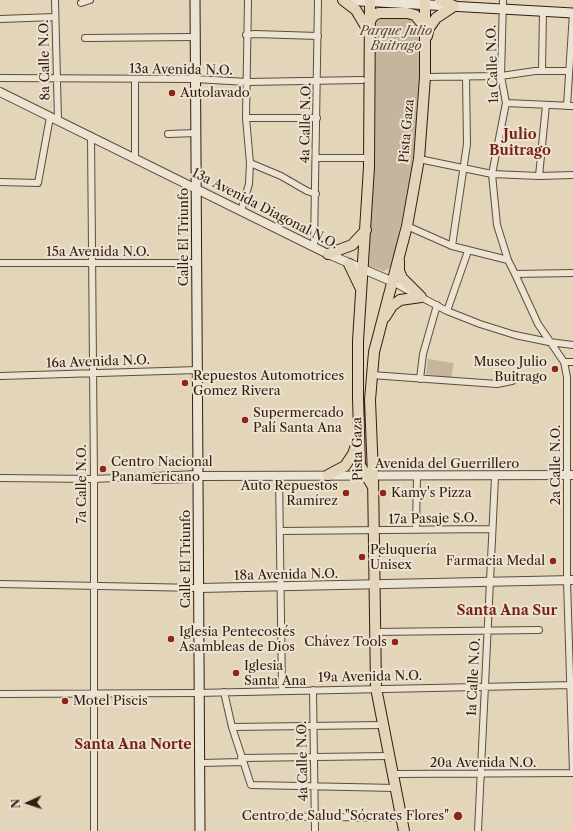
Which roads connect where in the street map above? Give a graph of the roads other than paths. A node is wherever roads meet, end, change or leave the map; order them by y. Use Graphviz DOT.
graph roads {
  1 [pos="55,0"];
  2 [pos="90,0"];
  3 [pos="195,0"];
  4 [pos="248,0"];
  5 [pos="318,0"];
  6 [pos="343,0"];
  7 [pos="440,0"];
  8 [pos="370,1"];
  9 [pos="425,2"];
  10 [pos="81,3"];
  11 [pos="503,5"];
  12 [pos="454,6"];
  13 [pos="543,11"];
  14 [pos="573,13"];
  15 [pos="55,17"];
  16 [pos="0,19"];
  17 [pos="370,21"];
  18 [pos="425,27"];
  19 [pos="370,34"];
  20 [pos="246,35"];
  21 [pos="318,36"];
  22 [pos="194,37"];
  23 [pos="85,38"];
  24 [pos="424,45"];
  25 [pos="542,70"];
  26 [pos="569,71"];
  27 [pos="501,76"];
  28 [pos="425,77"];
  29 [pos="466,77"];
  30 [pos="0,78"];
  31 [pos="57,79"];
  32 [pos="195,79"];
  33 [pos="134,80"];
  34 [pos="362,80"];
  35 [pos="247,82"];
  36 [pos="317,82"];
  37 [pos="0,92"];
  38 [pos="506,103"];
  39 [pos="546,105"];
  40 [pos="570,106"];
  41 [pos="54,118"];
  42 [pos="246,118"];
  43 [pos="317,118"];
  44 [pos="196,133"];
  45 [pos="168,134"];
  46 [pos="90,136"];
  47 [pos="134,158"];
  48 [pos="316,158"];
  49 [pos="369,158"];
  50 [pos="419,159"];
  51 [pos="250,163"];
  52 [pos="464,168"];
  53 [pos="492,174"];
  54 [pos="573,175"];
  55 [pos="539,176"];
  56 [pos="0,182"];
  57 [pos="196,188"];
  58 [pos="316,194"];
  59 [pos="241,210"];
  60 [pos="406,226"];
  61 [pos="366,230"];
  62 [pos="452,246"];
  63 [pos="314,247"];
  64 [pos="468,251"];
  65 [pos="399,253"];
  66 [pos="328,254"];
  67 [pos="508,260"];
  68 [pos="0,263"];
  69 [pos="196,263"];
  70 [pos="91,264"];
  71 [pos="349,264"];
  72 [pos="363,270"];
  73 [pos="573,273"];
  74 [pos="515,274"];
  75 [pos="391,281"];
  76 [pos="362,293"];
  77 [pos="421,297"];
  78 [pos="437,305"];
  79 [pos="448,311"];
  80 [pos="381,324"];
  81 [pos="549,342"];
  82 [pos="573,345"];
  83 [pos="564,362"];
  84 [pos="573,362"];
  85 [pos="198,370"];
  86 [pos="93,374"];
  87 [pos="0,376"];
  88 [pos="371,376"];
  89 [pos="420,379"];
  90 [pos="512,381"];
  91 [pos="358,438"];
  92 [pos="279,475"];
  93 [pos="328,475"];
  94 [pos="369,475"];
  95 [pos="570,475"];
  96 [pos="198,476"];
  97 [pos="417,476"];
  98 [pos="495,477"];
  99 [pos="0,478"];
  100 [pos="94,479"];
  101 [pos="492,529"];
  102 [pos="373,530"];
  103 [pos="416,530"];
  104 [pos="280,531"];
  105 [pos="570,580"];
  106 [pos="490,583"];
  107 [pos="0,584"];
  108 [pos="92,585"];
  109 [pos="373,585"];
  110 [pos="280,587"];
  111 [pos="199,588"];
  112 [pos="539,630"];
  113 [pos="374,632"];
  114 [pos="488,632"];
  115 [pos="572,685"];
  116 [pos="485,687"];
  117 [pos="376,688"];
  118 [pos="282,690"];
  119 [pos="313,690"];
  120 [pos="224,692"];
  121 [pos="94,693"];
  122 [pos="200,693"];
  123 [pos="0,694"];
  124 [pos="383,725"];
  125 [pos="313,726"];
  126 [pos="232,727"];
  127 [pos="389,756"];
  128 [pos="313,757"];
  129 [pos="242,760"];
  130 [pos="200,763"];
  131 [pos="573,773"];
  132 [pos="393,774"];
  133 [pos="481,774"];
  134 [pos="314,787"];
  135 [pos="396,788"];
  136 [pos="256,816"];
  137 [pos="315,817"];
  138 [pos="402,818"];
  139 [pos="94,831"];
  140 [pos="200,831"];
  141 [pos="315,831"];
  142 [pos="404,831"];
  143 [pos="478,831"];
  1 -- 15 [label="street, 8a Calle N.O."];
  2 -- 10 [label="street"];
  3 -- 22 [label="main road, Calle El Triunfo"];
  4 -- 20 [label="street"];
  5 -- 21 [label="street, 4a Calle N.O."];
  6 -- 8 [label="main road"];
  6 -- 19 [label="main road"];
  7 -- 12 [label="main road"];
  8 -- 9 [label="main road"];
  8 -- 17 [label="main road, Pista Gaza"];
  9 -- 12 [label="main road"];
  9 -- 18 [label="main road, Pista Gaza"];
  11 -- 12 [label="main road"];
  11 -- 13 [label="main road"];
  11 -- 27 [label="street, 1a Calle N.O."];
  12 -- 24 [label="main road"];
  13 -- 14 [label="main road"];
  13 -- 25 [label="street"];
  14 -- 26 [label="street"];
  15 -- 16 [label="street"];
  15 -- 31 [label="street, 8a Calle N.O."];
  17 -- 18 [label="main road"];
  17 -- 19 [label="main road, Pista Gaza"];
  18 -- 24 [label="main road, Pista Gaza"];
  19 -- 49 [label="main road, Pista Gaza"];
  20 -- 21 [label="street"];
  20 -- 35 [label="street"];
  21 -- 36 [label="street, 4a Calle N.O."];
  22 -- 23 [label="street"];
  22 -- 32 [label="main road, Calle El Triunfo"];
  24 -- 28 [label="main road, Pista Gaza"];
  25 -- 26 [label="street"];
  25 -- 27 [label="street"];
  26 -- 40 [label="street"];
  27 -- 29 [label="street"];
  27 -- 38 [label="street, 1a Calle N.O."];
  28 -- 29 [label="street"];
  28 -- 50 [label="main road, Pista Gaza"];
  29 -- 52 [label="street"];
  30 -- 31 [label="street, 13a Avenida N.O."];
  31 -- 33 [label="street, 13a Avenida N.O."];
  31 -- 41 [label="street, 8a Calle N.O."];
  32 -- 33 [label="street, 13a Avenida N.O."];
  32 -- 35 [label="street, 13a Avenida N.O."];
  32 -- 44 [label="main road, Calle El Triunfo"];
  33 -- 47 [label="street"];
  34 -- 36 [label="street, 13a Avenida N.O."];
  35 -- 36 [label="street, 13a Avenida N.O."];
  35 -- 42 [label="street"];
  36 -- 43 [label="street, 4a Calle N.O."];
  37 -- 41 [label="street, 13a Avenida Diagonal N.O."];
  38 -- 39 [label="street"];
  38 -- 53 [label="street, 1a Calle N.O."];
  39 -- 40 [label="street"];
  39 -- 55 [label="street"];
  41 -- 46 [label="street, 13a Avenida Diagonal N.O."];
  41 -- 56 [label="street, 8a Calle N.O."];
  42 -- 43 [label="street"];
  42 -- 51 [label="street"];
  43 -- 48 [label="street, 4a Calle N.O."];
  44 -- 45 [label="street"];
  44 -- 57 [label="main road, Calle El Triunfo"];
  46 -- 47 [label="street, 13a Avenida Diagonal N.O."];
  46 -- 70 [label="street, 7a Calle N.O."];
  47 -- 57 [label="street, 13a Avenida Diagonal N.O."];
  48 -- 49 [label="street"];
  48 -- 58 [label="street, 4a Calle N.O."];
  49 -- 61 [label="main road, Pista Gaza"];
  50 -- 52 [label="street"];
  50 -- 60 [label="main road, Pista Gaza"];
  51 -- 58 [label="street"];
  51 -- 59 [label="street"];
  52 -- 53 [label="street"];
  52 -- 62 [label="street"];
  53 -- 55 [label="street"];
  53 -- 67 [label="street, 2a Calle N.O."];
  54 -- 55 [label="street"];
  57 -- 59 [label="street, 13a Avenida Diagonal N.O."];
  57 -- 69 [label="main road, Calle El Triunfo"];
  58 -- 63 [label="street, 4a Calle N.O."];
  59 -- 63 [label="street, 13a Avenida Diagonal N.O."];
  60 -- 62 [label="street"];
  60 -- 65 [label="main road, Pista Gaza"];
  61 -- 66 [label="main road"];
  61 -- 72 [label="main road, Pista Gaza"];
  62 -- 64 [label="street"];
  63 -- 66 [label="street, 13a Avenida Diagonal N.O."];
  64 -- 67 [label="street"];
  64 -- 79 [label="street"];
  65 -- 75 [label="main road, Pista Gaza"];
  65 -- 77 [label="main road"];
  66 -- 71 [label="street, 13a Avenida Diagonal N.O."];
  67 -- 74 [label="street, 2a Calle N.O."];
  68 -- 70 [label="street, 15a Avenida N.O."];
  69 -- 70 [label="street, 15a Avenida N.O."];
  69 -- 85 [label="main road, Calle El Triunfo"];
  70 -- 86 [label="street, 7a Calle N.O."];
  71 -- 72 [label="street, 13a Avenida Diagonal N.O."];
  71 -- 76 [label="main road"];
  72 -- 75 [label="street, 13a Avenida Diagonal N.O."];
  72 -- 76 [label="main road, Pista Gaza"];
  73 -- 74 [label="street"];
  74 -- 81 [label="street, 2a Calle N.O."];
  75 -- 77 [label="street"];
  75 -- 80 [label="main road, Pista Gaza"];
  76 -- 91 [label="main road, Pista Gaza"];
  77 -- 78 [label="street"];
  77 -- 80 [label="main road"];
  78 -- 79 [label="street"];
  78 -- 89 [label="street"];
  79 -- 81 [label="street"];
  80 -- 88 [label="main road, Pista Gaza"];
  81 -- 82 [label="street"];
  81 -- 83 [label="street, 2a Calle N.O."];
  83 -- 84 [label="street"];
  83 -- 95 [label="street, 2a Calle N.O."];
  85 -- 86 [label="street, 16a Avenida N.O."];
  85 -- 96 [label="main road, Calle El Triunfo"];
  86 -- 87 [label="street, 16a Avenida N.O."];
  86 -- 100 [label="street, 7a Calle N.O."];
  88 -- 89 [label="street"];
  88 -- 94 [label="main road, Pista Gaza"];
  89 -- 90 [label="street"];
  91 -- 93 [label="main road"];
  91 -- 94 [label="main road, Pista Gaza"];
  92 -- 93 [label="street, Avenida del Guerrillero"];
  92 -- 96 [label="street, Avenida del Guerrillero"];
  92 -- 104 [label="street"];
  93 -- 94 [label="street, Avenida del Guerrillero"];
  94 -- 97 [label="street, Avenida del Guerrillero"];
  94 -- 102 [label="main road, Pista Gaza"];
  95 -- 98 [label="street, Avenida del Guerrillero"];
  95 -- 105 [label="street, 2a Calle N.O."];
  96 -- 100 [label="street, Avenida del Guerrillero"];
  96 -- 111 [label="main road, Calle El Triunfo"];
  97 -- 98 [label="street, Avenida del Guerrillero"];
  97 -- 103 [label="street"];
  98 -- 101 [label="street, 1a Calle N.O."];
  99 -- 100 [label="street, Avenida del Guerrillero"];
  100 -- 108 [label="street, 7a Calle N.O."];
  101 -- 103 [label="street, 17a Pasaje S.O."];
  101 -- 106 [label="street, 1a Calle N.O."];
  102 -- 103 [label="street, 17a Pasaje S.O."];
  102 -- 104 [label="street, 17a Pasaje S.O."];
  102 -- 109 [label="main road"];
  104 -- 110 [label="street"];
  105 -- 106 [label="street, 18a Avenida N.O."];
  105 -- 115 [label="street, 2a Calle N.O."];
  106 -- 109 [label="street, 18a Avenida N.O."];
  106 -- 114 [label="street, 1a Calle N.O."];
  107 -- 108 [label="street, 18a Avenida N.O."];
  108 -- 111 [label="street, 18a Avenida N.O."];
  108 -- 121 [label="street, 7a Calle N.O."];
  109 -- 110 [label="street, 18a Avenida N.O."];
  109 -- 113 [label="main road"];
  110 -- 111 [label="street, 18a Avenida N.O."];
  110 -- 118 [label="street"];
  111 -- 122 [label="main road, Calle El Triunfo"];
  112 -- 114 [label="street"];
  113 -- 114 [label="street"];
  113 -- 117 [label="main road"];
  114 -- 116 [label="street, 1a Calle N.O."];
  115 -- 116 [label="street, 19a Avenida N.O."];
  115 -- 131 [label="street, 2a Calle N.O."];
  116 -- 117 [label="street, 19a Avenida N.O."];
  116 -- 133 [label="street, 1a Calle N.O."];
  117 -- 119 [label="street, 19a Avenida N.O."];
  117 -- 124 [label="main road"];
  118 -- 119 [label="street, 19a Avenida N.O."];
  118 -- 120 [label="street, 19a Avenida N.O."];
  119 -- 125 [label="street, 4a Calle N.O."];
  120 -- 122 [label="street, 19a Avenida N.O."];
  120 -- 126 [label="street"];
  121 -- 122 [label="street, 19a Avenida N.O."];
  121 -- 123 [label="street, 19a Avenida N.O."];
  121 -- 139 [label="street, 7a Calle N.O."];
  122 -- 130 [label="main road, Calle El Triunfo"];
  124 -- 125 [label="street"];
  124 -- 127 [label="main road"];
  125 -- 126 [label="street"];
  125 -- 128 [label="street, 4a Calle N.O."];
  126 -- 129 [label="street"];
  127 -- 128 [label="street"];
  127 -- 132 [label="main road"];
  128 -- 129 [label="street"];
  128 -- 134 [label="street, 4a Calle N.O."];
  129 -- 130 [label="street"];
  129 -- 134 [label="street"];
  130 -- 140 [label="main road, Calle El Triunfo"];
  131 -- 133 [label="street, 20a Avenida N.O."];
  132 -- 133 [label="street, 20a Avenida N.O."];
  132 -- 135 [label="main road"];
  133 -- 143 [label="street, 1a Calle N.O."];
  134 -- 135 [label="street"];
  134 -- 137 [label="street, 4a Calle N.O."];
  135 -- 138 [label="main road"];
  136 -- 137 [label="street"];
  137 -- 138 [label="street"];
  137 -- 141 [label="street, 4a Calle N.O."];
  138 -- 142 [label="main road"];
}
